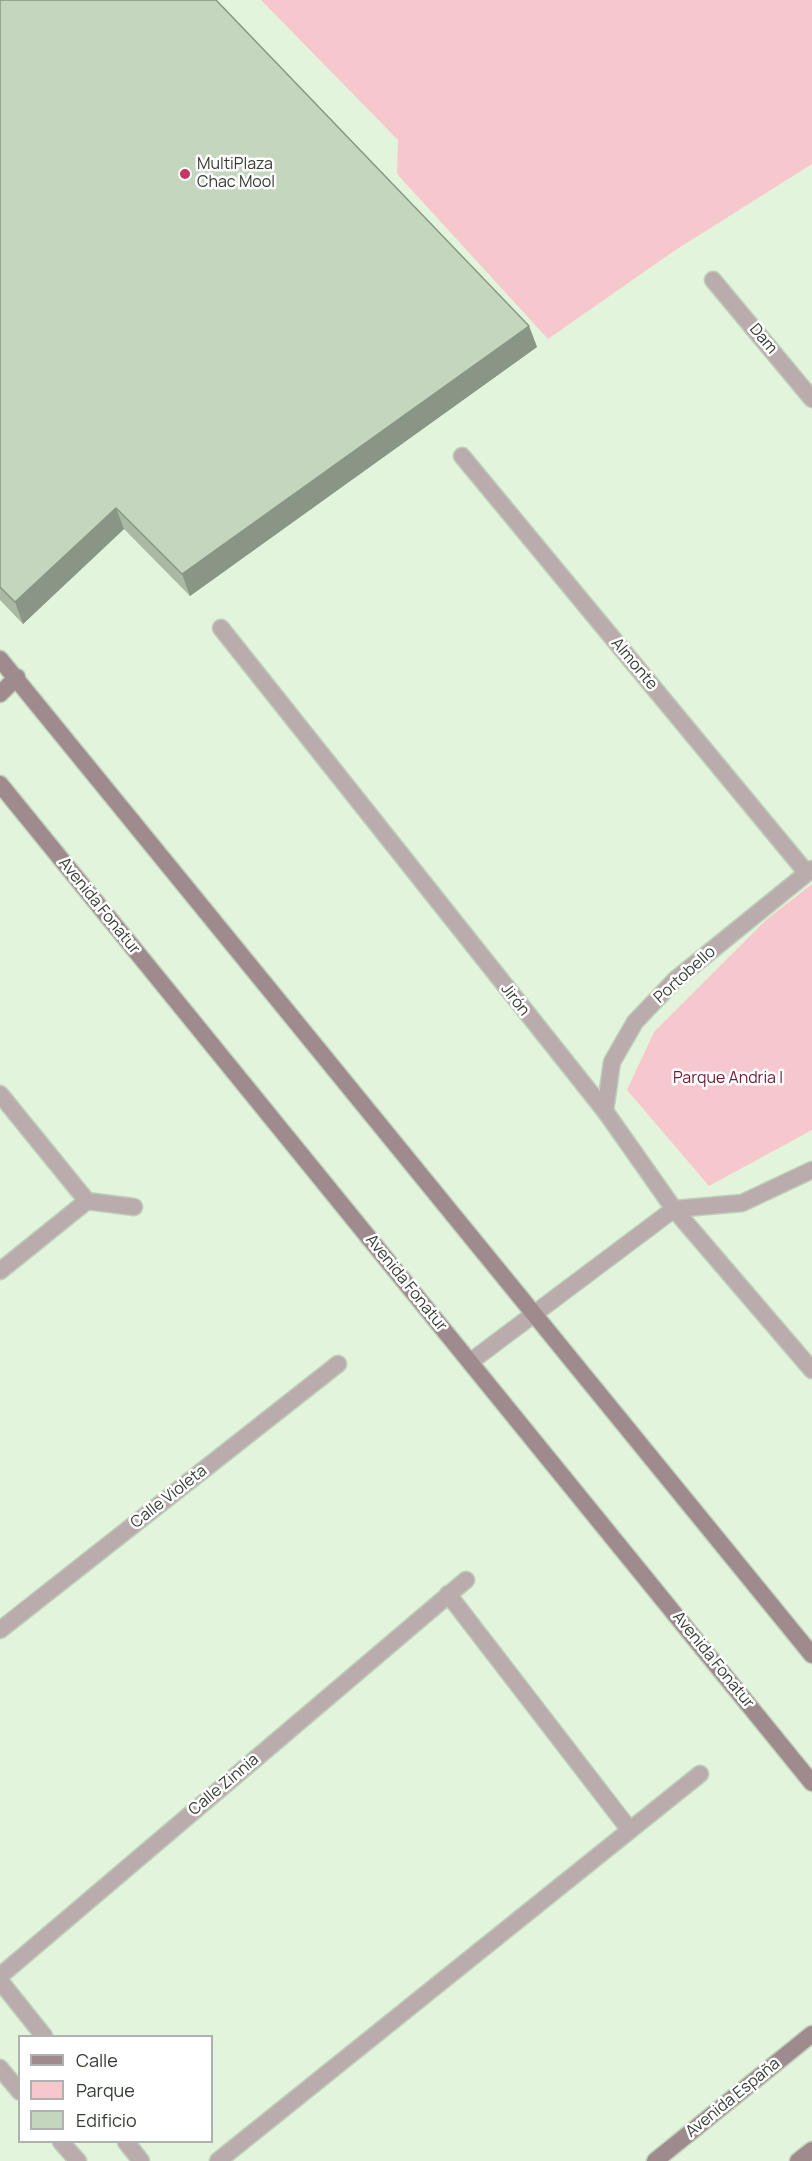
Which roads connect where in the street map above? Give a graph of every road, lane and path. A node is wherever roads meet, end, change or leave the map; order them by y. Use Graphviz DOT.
graph roads {
  1 [pos="713,280"];
  2 [pos="812,399"];
  3 [pos="462,456"];
  4 [pos="221,628"];
  5 [pos="0,659"];
  6 [pos="17,677"];
  7 [pos="0,694"];
  8 [pos="0,784"];
  9 [pos="809,871"];
  10 [pos="0,1094"];
  11 [pos="605,1111"];
  12 [pos="812,1170"];
  13 [pos="87,1201"];
  14 [pos="134,1207"];
  15 [pos="674,1209"];
  16 [pos="0,1271"];
  17 [pos="535,1313"];
  18 [pos="470,1362"];
  19 [pos="338,1364"];
  20 [pos="812,1370"];
  21 [pos="466,1580"];
  22 [pos="448,1594"];
  23 [pos="0,1630"];
  24 [pos="812,1655"];
  25 [pos="699,1774"];
  26 [pos="812,1783"];
  27 [pos="628,1828"];
  28 [pos="0,1976"];
  29 [pos="0,1981"];
  30 [pos="812,2034"];
  31 [pos="42,2035"];
  32 [pos="0,2068"];
  33 [pos="18,2090"];
  34 [pos="62,2143"];
  35 [pos="127,2143"];
  36 [pos="812,2150"];
  37 [pos="78,2161"];
  38 [pos="141,2161"];
  39 [pos="218,2161"];
  40 [pos="655,2161"];
  41 [pos="798,2161"];
  1 -- 2 [label="street, Dam"];
  3 -- 9 [label="street, Almonte"];
  4 -- 11 [label="street, Jirón"];
  5 -- 6 [label="main road"];
  6 -- 7 [label="main road"];
  6 -- 17 [label="main road"];
  8 -- 18 [label="main road, Avenida Fonatur"];
  9 -- 11 [label="street, Portobello"];
  10 -- 13 [label="street"];
  11 -- 15 [label="street, Jirón"];
  12 -- 15 [label="street"];
  13 -- 14 [label="street"];
  13 -- 16 [label="street"];
  15 -- 17 [label="street"];
  15 -- 20 [label="street, Jirón"];
  17 -- 18 [label="street"];
  17 -- 24 [label="main road"];
  18 -- 26 [label="main road, Avenida Fonatur"];
  19 -- 23 [label="street, Calle Violeta"];
  21 -- 22 [label="street, Calle Zinnia"];
  22 -- 27 [label="street"];
  22 -- 28 [label="street, Calle Zinnia"];
  25 -- 27 [label="street"];
  27 -- 39 [label="street"];
  29 -- 31 [label="street"];
  30 -- 40 [label="main road, Avenida España"];
  32 -- 33 [label="street"];
  34 -- 37 [label="street"];
  35 -- 38 [label="street"];
  36 -- 41 [label="main road"];
}
